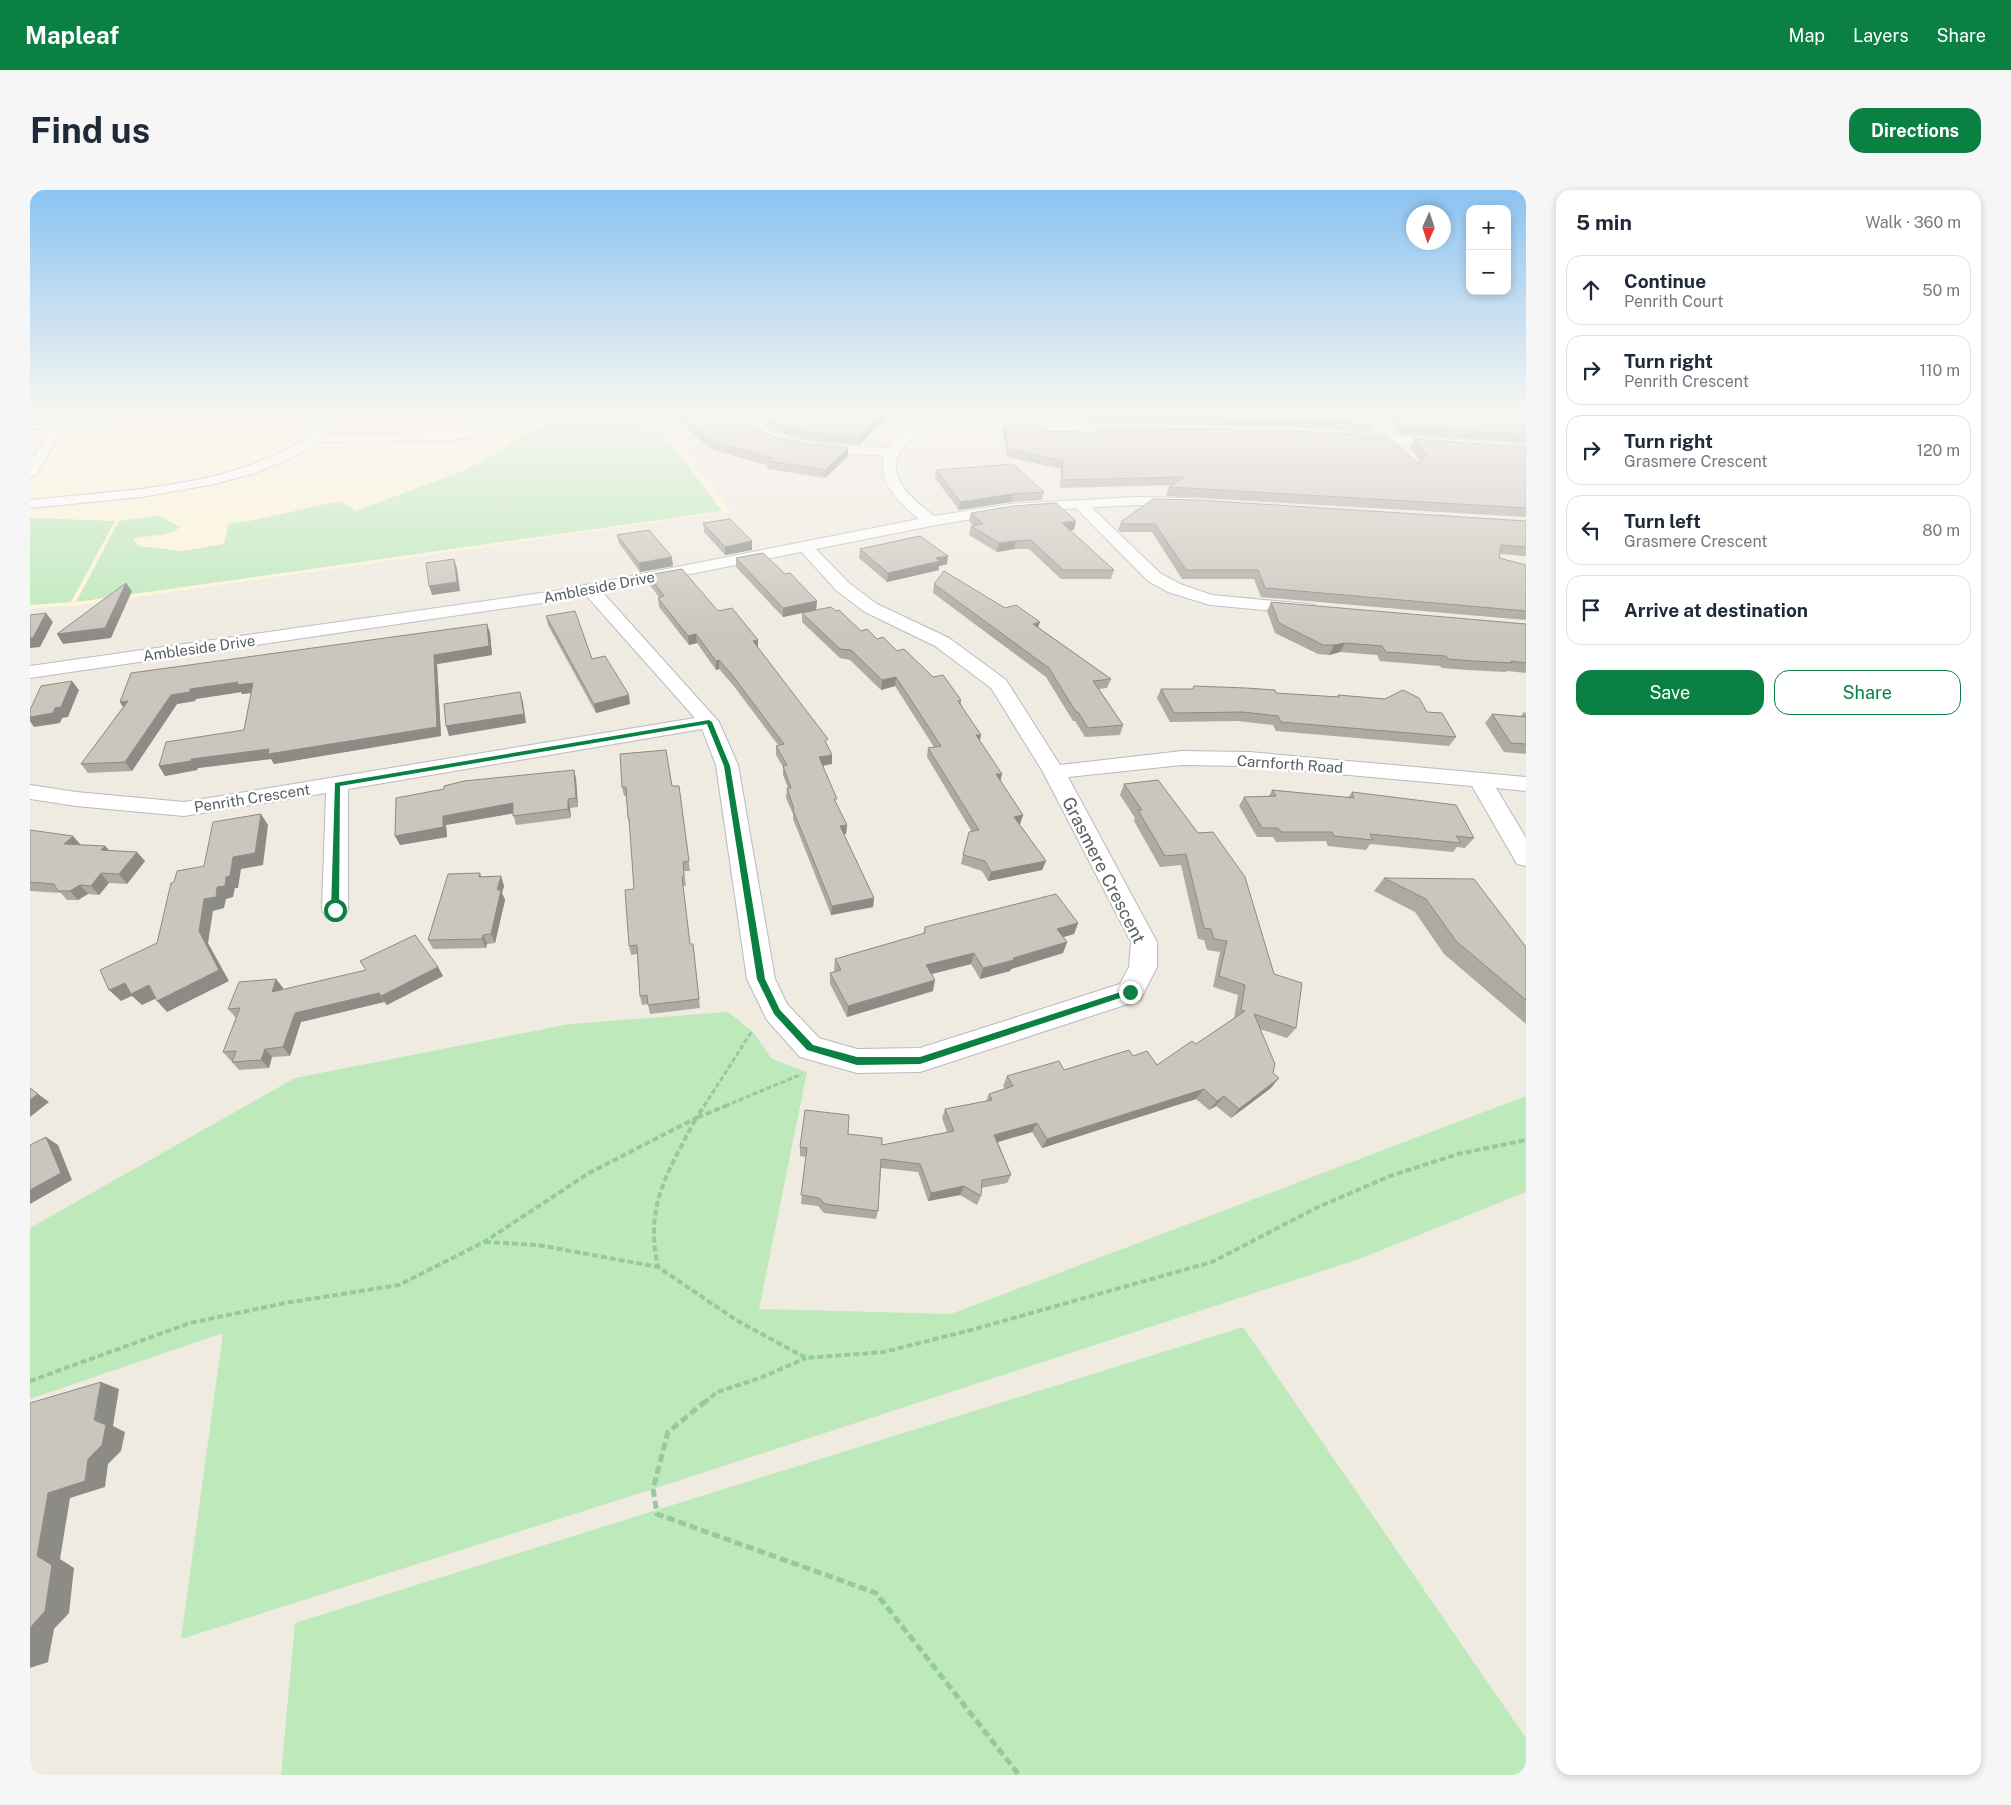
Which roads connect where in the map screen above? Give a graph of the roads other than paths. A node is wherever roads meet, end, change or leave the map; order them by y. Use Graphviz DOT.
graph roads {
  1 [pos="177,487"];
  2 [pos="895,487"];
  3 [pos="1204,502"];
  4 [pos="30,504"];
  5 [pos="1081,505"];
  6 [pos="931,521"];
  7 [pos="805,547"];
  8 [pos="590,589"];
  9 [pos="1322,610"];
  10 [pos="30,672"];
  11 [pos="709,722"];
  12 [pos="1054,772"];
  13 [pos="1480,780"];
  14 [pos="337,784"];
  15 [pos="1526,784"];
  16 [pos="30,792"];
  17 [pos="1526,858"];
  18 [pos="335,910"];
  1 -- 4 [label="street"];
  2 -- 6 [label="street"];
  3 -- 5 [label="street, Ambleside Drive"];
  5 -- 6 [label="street, Ambleside Drive"];
  5 -- 9 [label="street"];
  6 -- 7 [label="street, Ambleside Drive"];
  7 -- 8 [label="street, Ambleside Drive"];
  7 -- 12 [label="street, Grasmere Crescent"];
  8 -- 10 [label="street, Ambleside Drive"];
  8 -- 11 [label="street, Grasmere Crescent"];
  11 -- 12 [label="street, Grasmere Crescent"];
  11 -- 14 [label="street, Penrith Crescent"];
  12 -- 13 [label="street, Carnforth Road"];
  13 -- 15 [label="street, Carnforth Road"];
  13 -- 17 [label="street"];
  14 -- 16 [label="street, Penrith Crescent"];
  14 -- 18 [label="street"];
}
